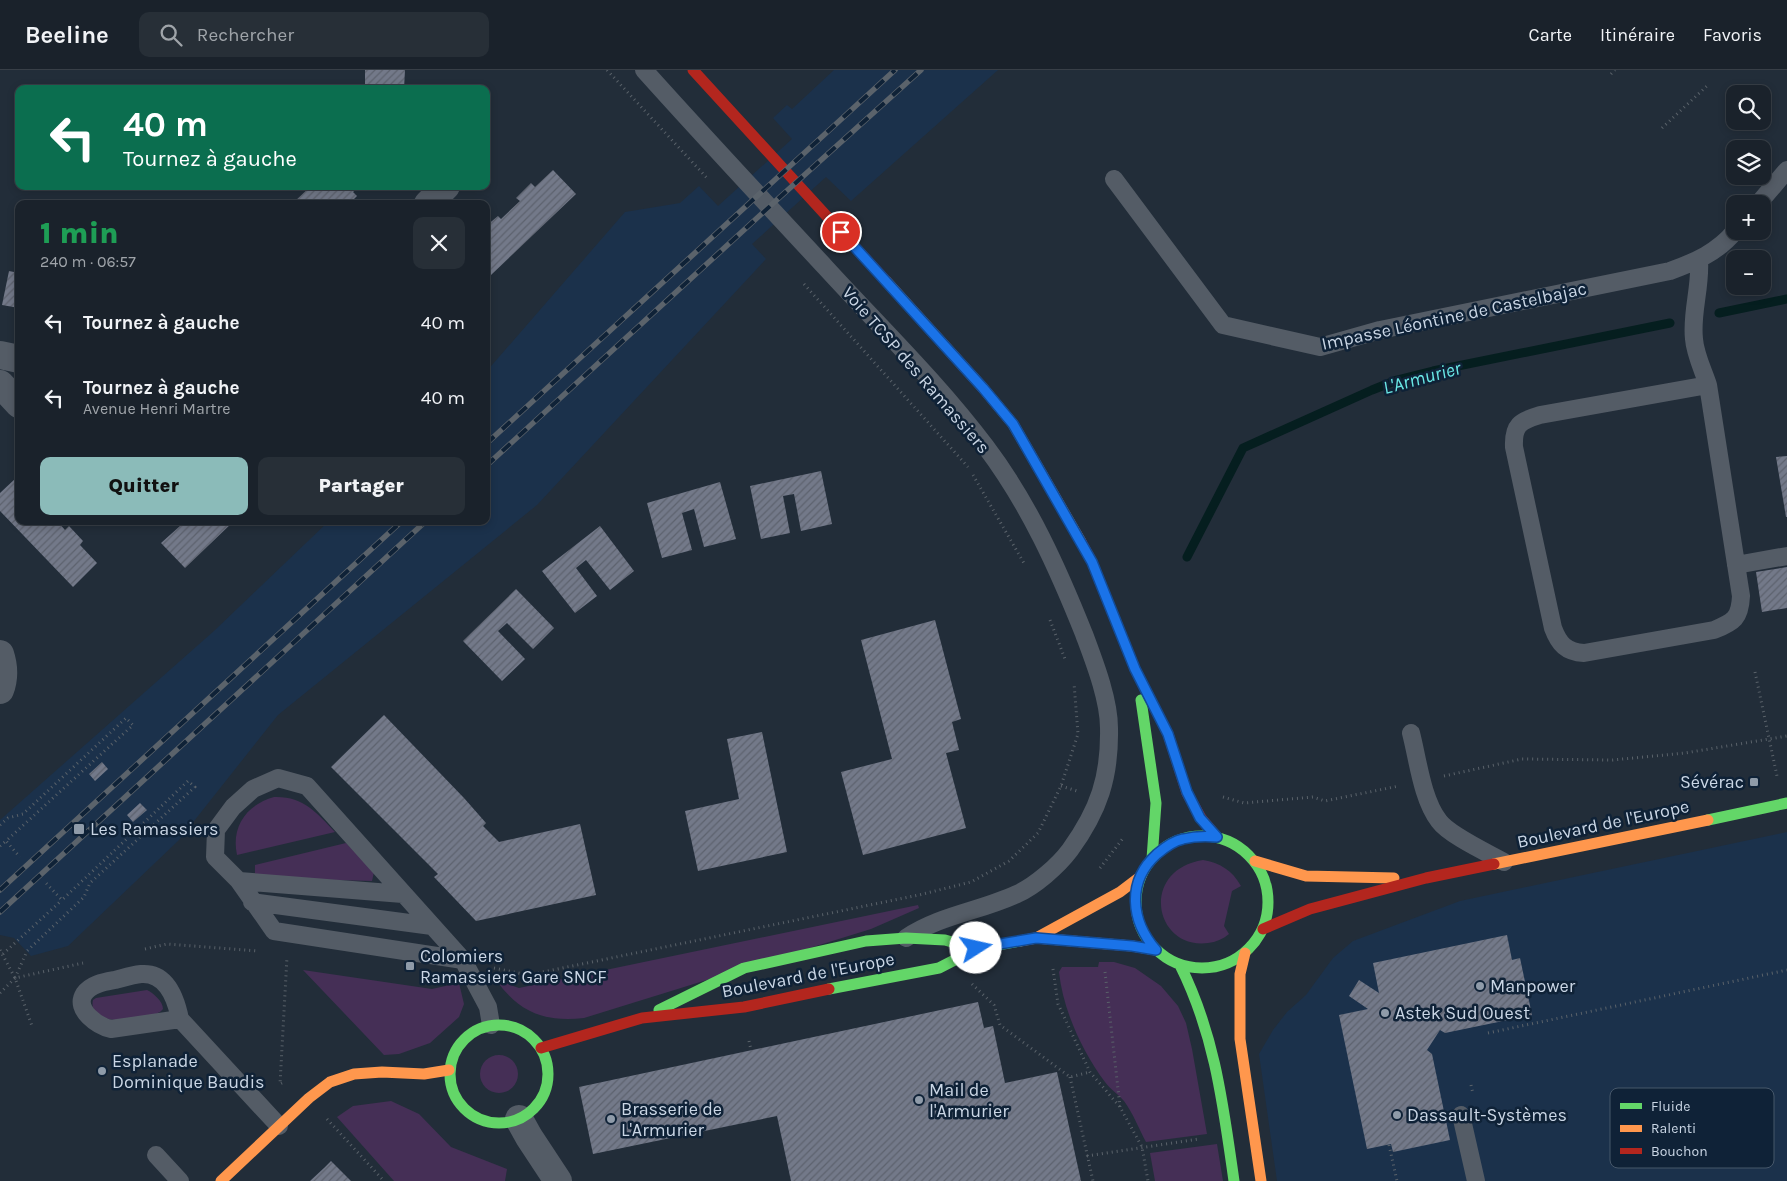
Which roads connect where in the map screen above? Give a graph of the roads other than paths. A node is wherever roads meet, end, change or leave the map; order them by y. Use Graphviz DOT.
graph roads {
  1 [pos="644,70"];
  2 [pos="693,70"];
  3 [pos="1787,170"];
  4 [pos="1114,179"];
  5 [pos="442,190"];
  6 [pos="1766,195"];
  7 [pos="432,200"];
  8 [pos="1728,240"];
  9 [pos="1699,260"];
  10 [pos="0,355"];
  11 [pos="15,357"];
  12 [pos="0,384"];
  13 [pos="1708,385"];
  14 [pos="15,400"];
  15 [pos="1787,556"];
  16 [pos="1736,564"];
  17 [pos="0,654"];
  18 [pos="1135,669"];
  19 [pos="0,690"];
  20 [pos="1411,733"];
  21 [pos="1787,804"];
  22 [pos="1217,837"];
  23 [pos="1152,859"];
  24 [pos="1255,861"];
  25 [pos="1504,862"];
  26 [pos="1141,876"];
  27 [pos="1426,878"];
  28 [pos="239,881"];
  29 [pos="403,894"];
  30 [pos="252,902"];
  31 [pos="432,926"];
  32 [pos="1263,929"];
  33 [pos="906,938"];
  34 [pos="1036,938"];
  35 [pos="976,948"];
  36 [pos="1156,950"];
  37 [pos="1245,953"];
  38 [pos="1180,965"];
  39 [pos="467,966"];
  40 [pos="642,1018"];
  41 [pos="180,1019"];
  42 [pos="491,1025"];
  43 [pos="541,1048"];
  44 [pos="449,1070"];
  45 [pos="1461,1115"];
  46 [pos="519,1119"];
  47 [pos="279,1126"];
  48 [pos="156,1155"];
  49 [pos="180,1181"];
  50 [pos="221,1181"];
  51 [pos="558,1181"];
  52 [pos="1234,1181"];
  53 [pos="1261,1181"];
  54 [pos="1476,1181"];
  1 -- 33 [label="lane, Voie TCSP des Ramassiers"];
  2 -- 18 [label="main road"];
  3 -- 6 [label="lane"];
  4 -- 9 [label="lane, Impasse Léontine de Castelbajac"];
  5 -- 7 [label="street"];
  8 -- 9 [label="lane, Impasse Léontine de Castelbajac"];
  9 -- 13 [label="lane"];
  10 -- 11 [label="street"];
  12 -- 14 [label="street"];
  13 -- 16 [label="lane"];
  13 -- 16 [label="lane"];
  15 -- 16 [label="lane"];
  17 -- 19 [label="street"];
  18 -- 22 [label="main road"];
  18 -- 23 [label="main road"];
  20 -- 25 [label="lane"];
  21 -- 25 [label="main road, Boulevard de l'Europe"];
  22 -- 23 [label="main road"];
  22 -- 24 [label="main road"];
  23 -- 26 [label="main road"];
  24 -- 27 [label="main road, Boulevard de l'Europe"];
  24 -- 32 [label="main road"];
  25 -- 27 [label="main road, Boulevard de l'Europe"];
  26 -- 34 [label="main road, Boulevard de l'Europe"];
  26 -- 36 [label="main road"];
  27 -- 32 [label="main road, Boulevard de l'Europe"];
  28 -- 29 [label="lane"];
  28 -- 29 [label="lane"];
  28 -- 30 [label="lane"];
  29 -- 31 [label="lane"];
  30 -- 31 [label="lane"];
  30 -- 39 [label="lane"];
  31 -- 39 [label="lane"];
  32 -- 37 [label="main road"];
  33 -- 35 [label="main road, Boulevard de l'Europe"];
  33 -- 40 [label="main road, Boulevard de l'Europe"];
  34 -- 35 [label="main road, Boulevard de l'Europe"];
  34 -- 36 [label="main road, Boulevard de l'Europe"];
  35 -- 40 [label="main road, Boulevard de l'Europe"];
  36 -- 38 [label="main road"];
  37 -- 38 [label="main road"];
  37 -- 53 [label="main road"];
  38 -- 52 [label="main road"];
  39 -- 42 [label="lane"];
  40 -- 43 [label="main road, Boulevard de l'Europe"];
  41 -- 41 [label="lane"];
  41 -- 47 [label="lane"];
  42 -- 43 [label="main road"];
  42 -- 44 [label="main road"];
  43 -- 46 [label="main road"];
  44 -- 46 [label="main road"];
  44 -- 47 [label="main road"];
  45 -- 54 [label="lane"];
  46 -- 51 [label="street"];
  47 -- 50 [label="main road"];
  48 -- 49 [label="lane"];
}
